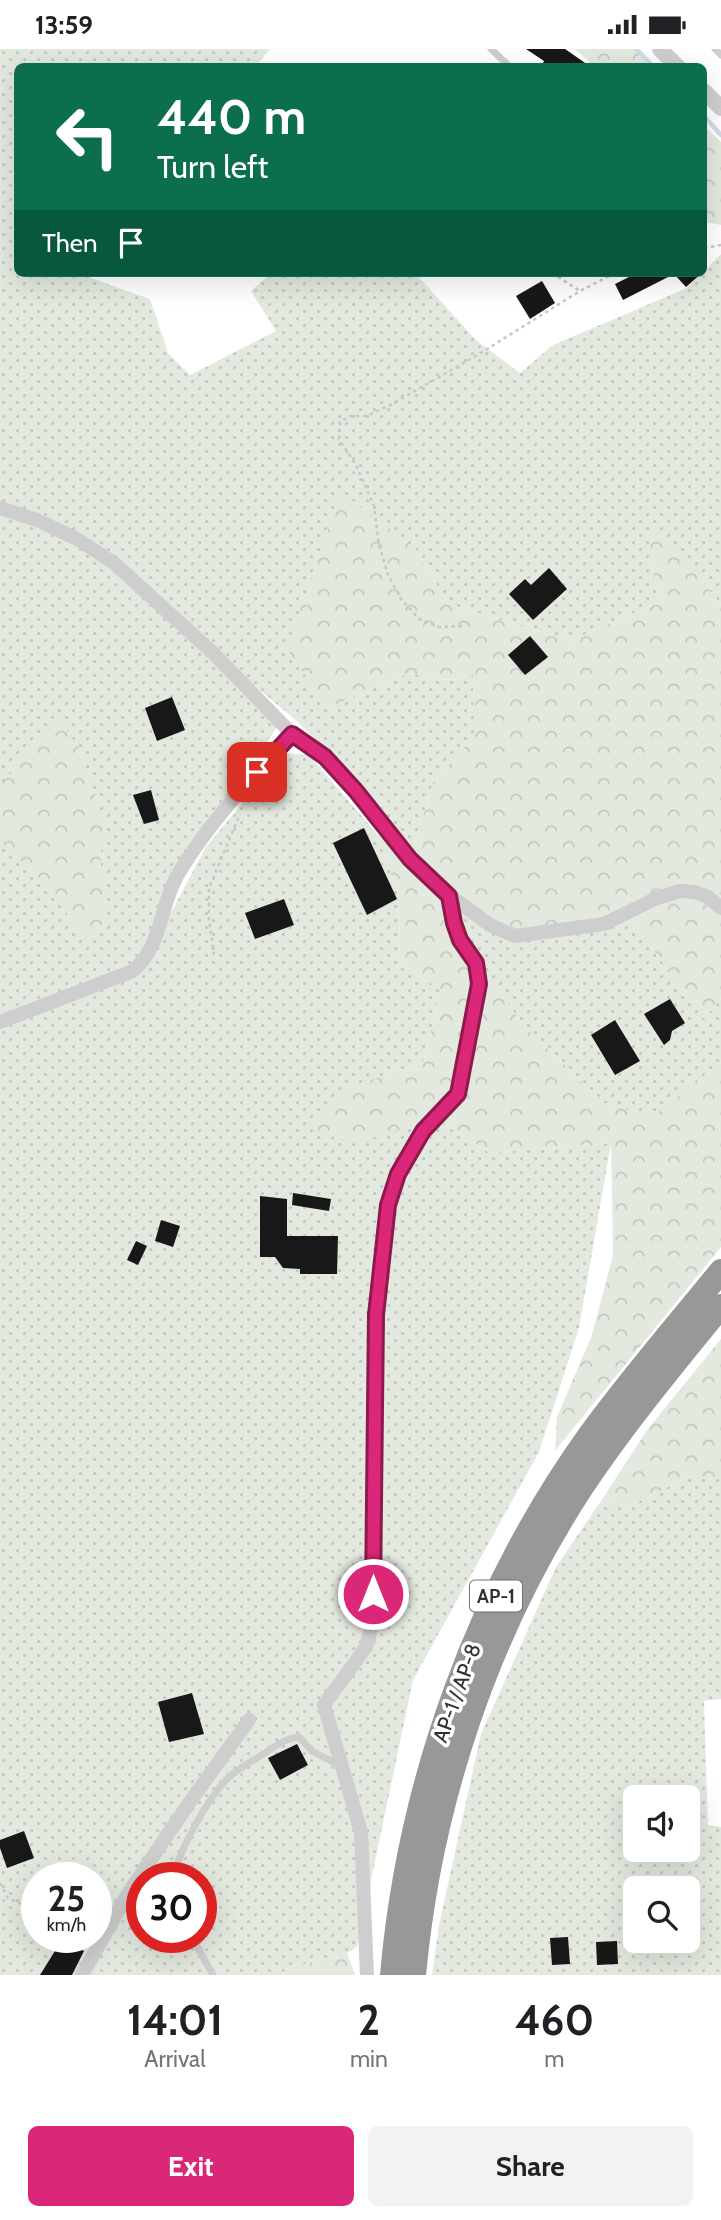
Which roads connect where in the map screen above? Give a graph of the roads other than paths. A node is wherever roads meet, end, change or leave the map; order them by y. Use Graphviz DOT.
graph roads {
  1 [pos="491,49"];
  2 [pos="660,49"];
  3 [pos="715,49"];
  4 [pos="721,55"];
  5 [pos="506,63"];
  6 [pos="674,63"];
  7 [pos="707,94"];
  8 [pos="721,108"];
  9 [pos="0,508"];
  10 [pos="292,734"];
  11 [pos="449,896"];
  12 [pos="721,908"];
  13 [pos="0,1023"];
  14 [pos="721,1271"];
  15 [pos="721,1307"];
  16 [pos="249,1720"];
  17 [pos="343,1768"];
  18 [pos="177,1862"];
  19 [pos="201,1953"];
  20 [pos="82,1975"];
  21 [pos="213,1975"];
  22 [pos="367,1975"];
  23 [pos="392,1975"];
  24 [pos="414,1975"];
  1 -- 5 [label="lane"];
  2 -- 6 [label="street"];
  3 -- 4 [label="lane"];
  7 -- 8 [label="street"];
  9 -- 10 [label="street"];
  10 -- 11 [label="street"];
  10 -- 13 [label="street"];
  11 -- 12 [label="street"];
  11 -- 17 [label="street"];
  14 -- 23 [label="highway, AP-1 / AP-8 / AP-1"];
  15 -- 24 [label="highway, AP-1 / AP-8 / AP-1"];
  16 -- 20 [label="street"];
  17 -- 18 [label="lane"];
  17 -- 22 [label="street"];
  19 -- 21 [label="lane"];
}
